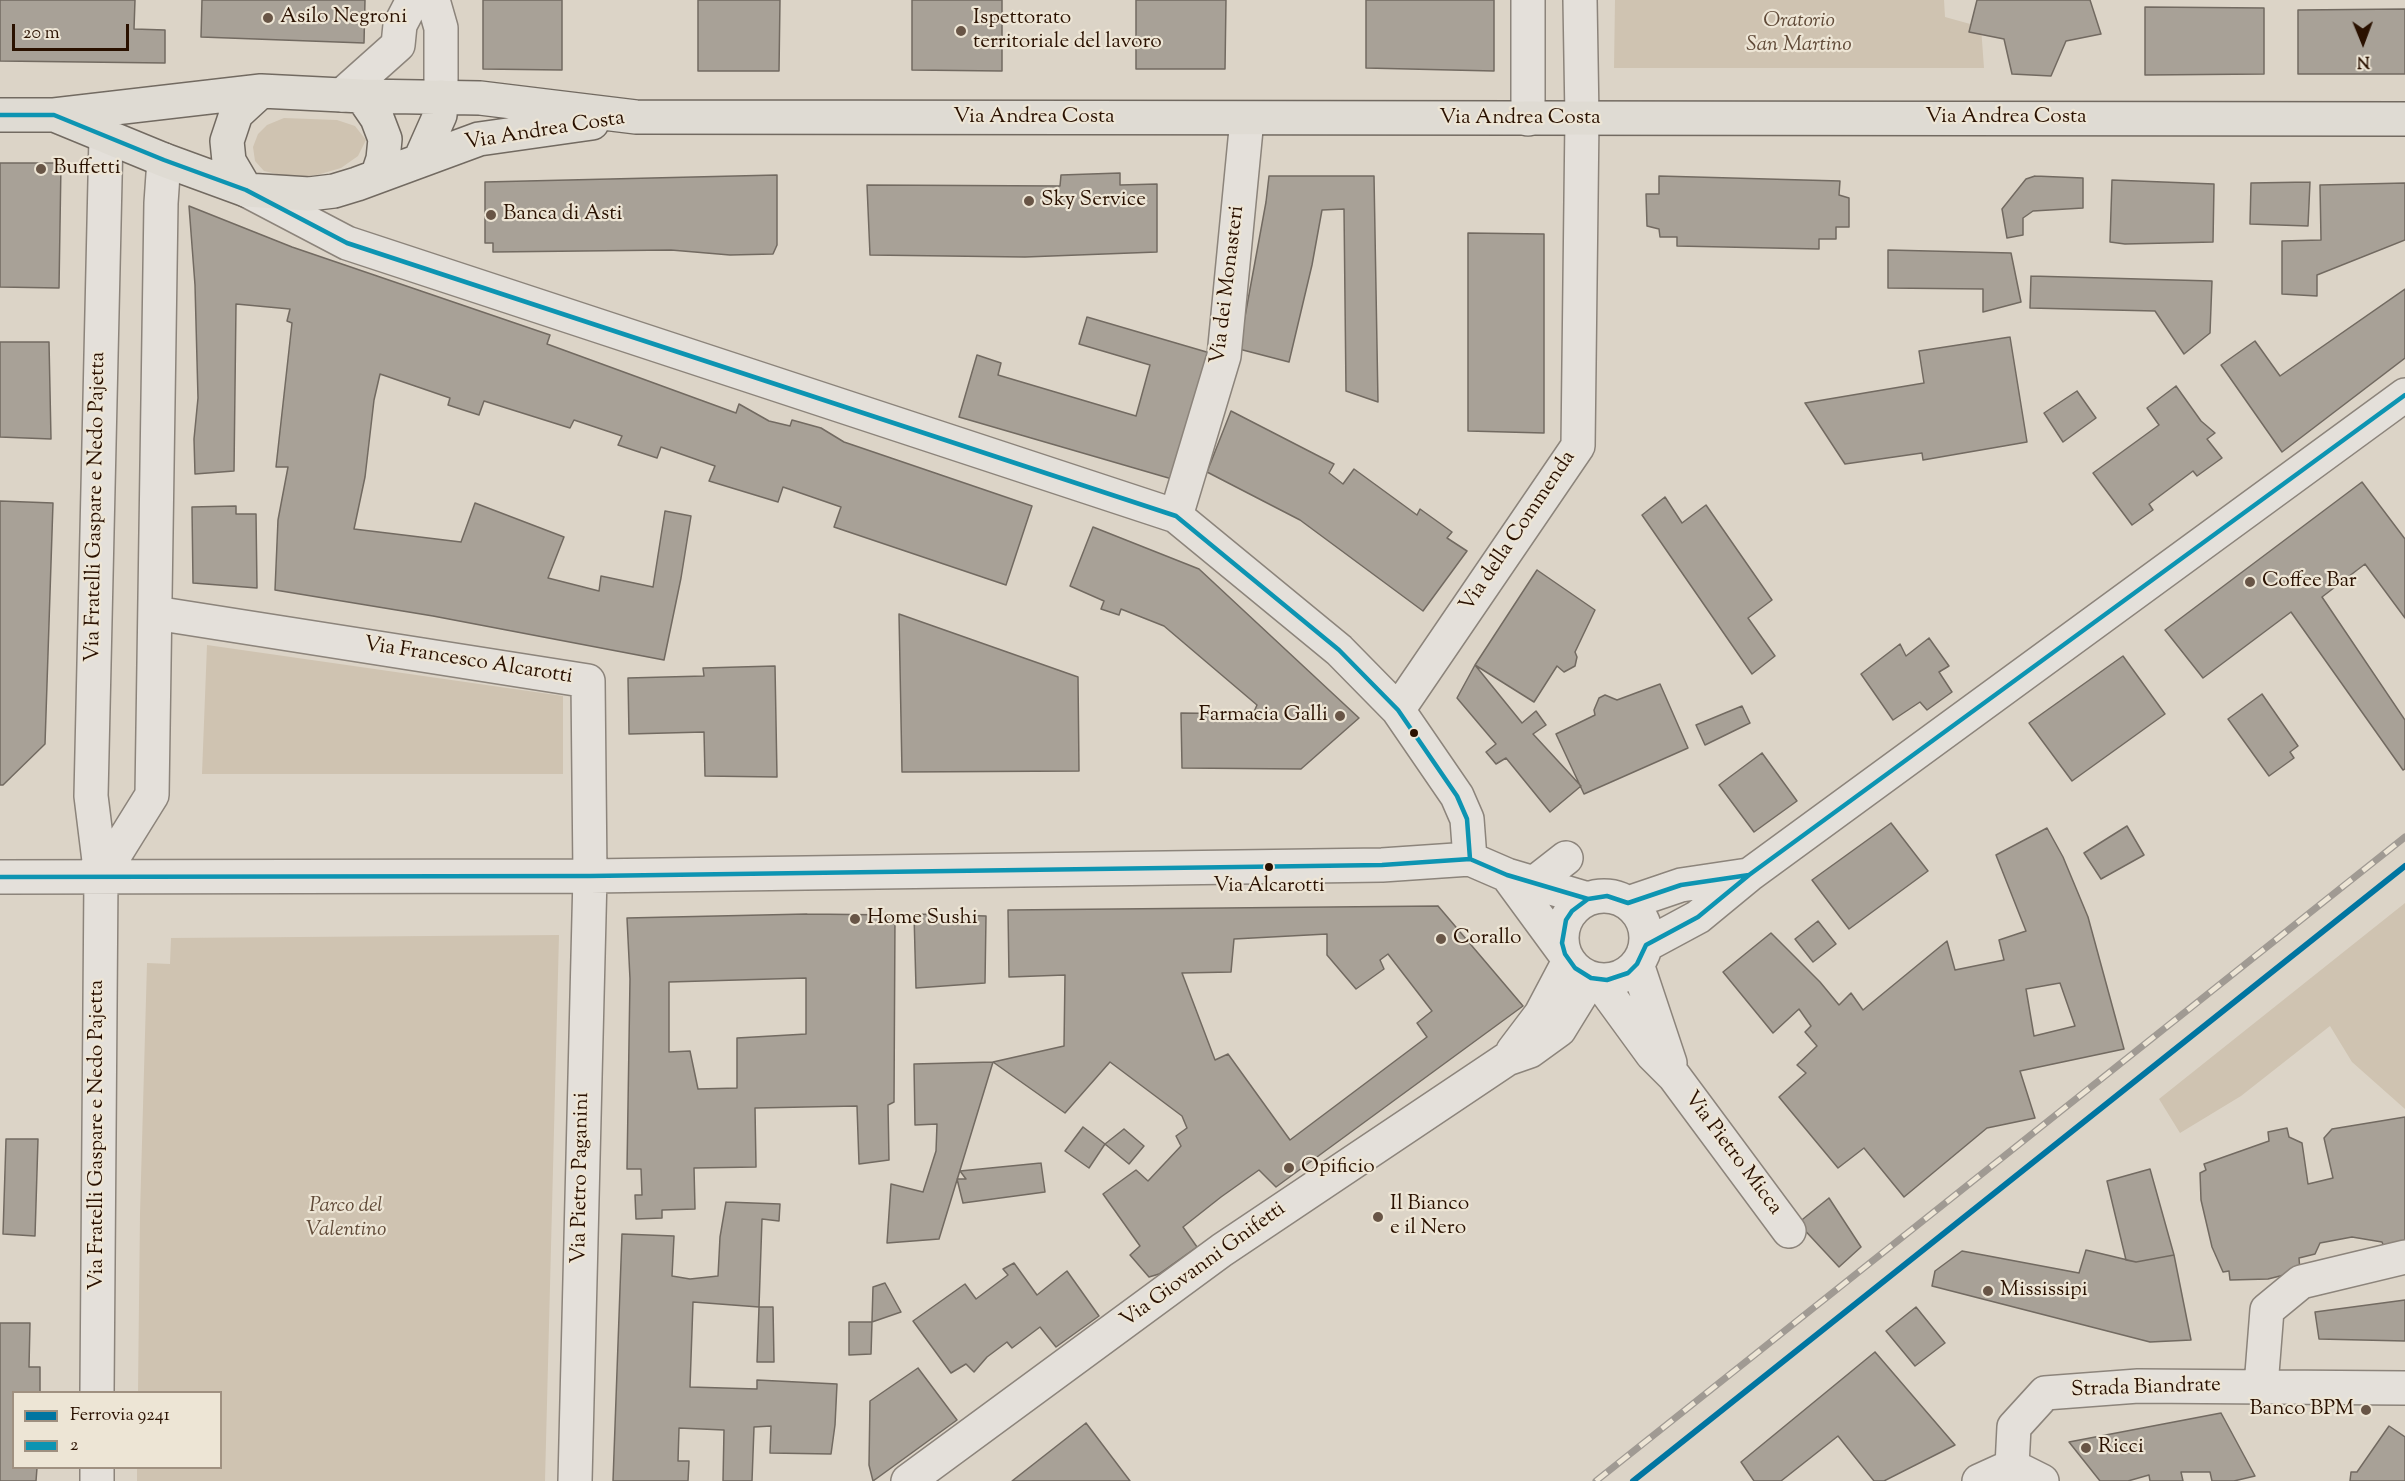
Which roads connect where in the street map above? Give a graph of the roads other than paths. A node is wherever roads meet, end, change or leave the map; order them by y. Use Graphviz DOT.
graph roads {
  1 [pos="413,0"];
  2 [pos="433,0"];
  3 [pos="1528,0"];
  4 [pos="1580,0"];
  5 [pos="261,91"];
  6 [pos="352,96"];
  7 [pos="441,97"];
  8 [pos="0,115"];
  9 [pos="54,115"];
  10 [pos="636,117"];
  11 [pos="1582,118"];
  12 [pos="1247,119"];
  13 [pos="1528,119"];
  14 [pos="2405,119"];
  15 [pos="106,136"];
  16 [pos="164,160"];
  17 [pos="420,160"];
  18 [pos="378,174"];
  19 [pos="246,190"];
  20 [pos="2405,395"];
  21 [pos="1176,516"];
  22 [pos="155,613"];
  23 [pos="1398,711"];
  24 [pos="1566,858"];
  25 [pos="1470,859"];
  26 [pos="1749,875"];
  27 [pos="590,876"];
  28 [pos="0,877"];
  29 [pos="101,877"];
  30 [pos="1520,879"];
  31 [pos="1588,899"];
  32 [pos="1628,903"];
  33 [pos="1642,954"];
  34 [pos="1581,968"];
  35 [pos="1674,1077"];
  36 [pos="1789,1231"];
  37 [pos="2405,1257"];
  38 [pos="2261,1386"];
  39 [pos="2405,1388"];
  40 [pos="97,1391"];
  41 [pos="2012,1474"];
  42 [pos="575,1481"];
  43 [pos="908,1481"];
  44 [pos="1979,1481"];
  45 [pos="2042,1481"];
  1 -- 6 [label="street"];
  2 -- 7 [label="street"];
  3 -- 13 [label="street"];
  4 -- 11 [label="street, Via della Commenda"];
  5 -- 6 [label="main road"];
  5 -- 9 [label="main road"];
  5 -- 19 [label="main road"];
  6 -- 7 [label="main road, Via Andrea Costa"];
  6 -- 18 [label="main road"];
  7 -- 10 [label="main road, Via Andrea Costa"];
  7 -- 17 [label="main road, Via Andrea Costa"];
  8 -- 9 [label="main road"];
  9 -- 15 [label="main road"];
  10 -- 12 [label="main road, Via Andrea Costa"];
  10 -- 17 [label="main road, Via Andrea Costa"];
  11 -- 13 [label="main road, Via Andrea Costa"];
  11 -- 14 [label="main road, Via Andrea Costa"];
  11 -- 23 [label="street, Via della Commenda"];
  12 -- 13 [label="main road, Via Andrea Costa"];
  12 -- 21 [label="street, Via dei Monasteri"];
  15 -- 16 [label="main road"];
  15 -- 29 [label="street, Via Fratelli Gaspare e Nedo Pajetta"];
  16 -- 19 [label="main road"];
  16 -- 22 [label="street"];
  17 -- 18 [label="main road, Via Andrea Costa"];
  18 -- 19 [label="main road"];
  19 -- 21 [label="street"];
  20 -- 26 [label="street"];
  21 -- 23 [label="street"];
  22 -- 27 [label="street, Via Francesco Alcarotti"];
  22 -- 29 [label="street"];
  23 -- 25 [label="street"];
  24 -- 30 [label="street"];
  25 -- 27 [label="street"];
  25 -- 30 [label="street"];
  26 -- 32 [label="street"];
  26 -- 33 [label="street"];
  27 -- 29 [label="street"];
  27 -- 42 [label="street, Via Pietro Paganini"];
  28 -- 29 [label="street"];
  29 -- 40 [label="street, Via Fratelli Gaspare e Nedo Pajetta"];
  30 -- 31 [label="street"];
  30 -- 34 [label="street, Via Pietro Micca"];
  31 -- 32 [label="street"];
  31 -- 34 [label="street"];
  32 -- 33 [label="street, Via Pietro Micca"];
  33 -- 34 [label="street"];
  33 -- 35 [label="street, Via Pietro Micca"];
  34 -- 35 [label="street, Via Pietro Micca"];
  34 -- 43 [label="street, Via Giovanni Gnifetti"];
  35 -- 36 [label="street, Via Pietro Micca"];
  37 -- 38 [label="street"];
  38 -- 39 [label="street, Strada Biandrate"];
  38 -- 41 [label="street, Strada Biandrate"];
  41 -- 44 [label="street"];
  41 -- 45 [label="street"];
}
